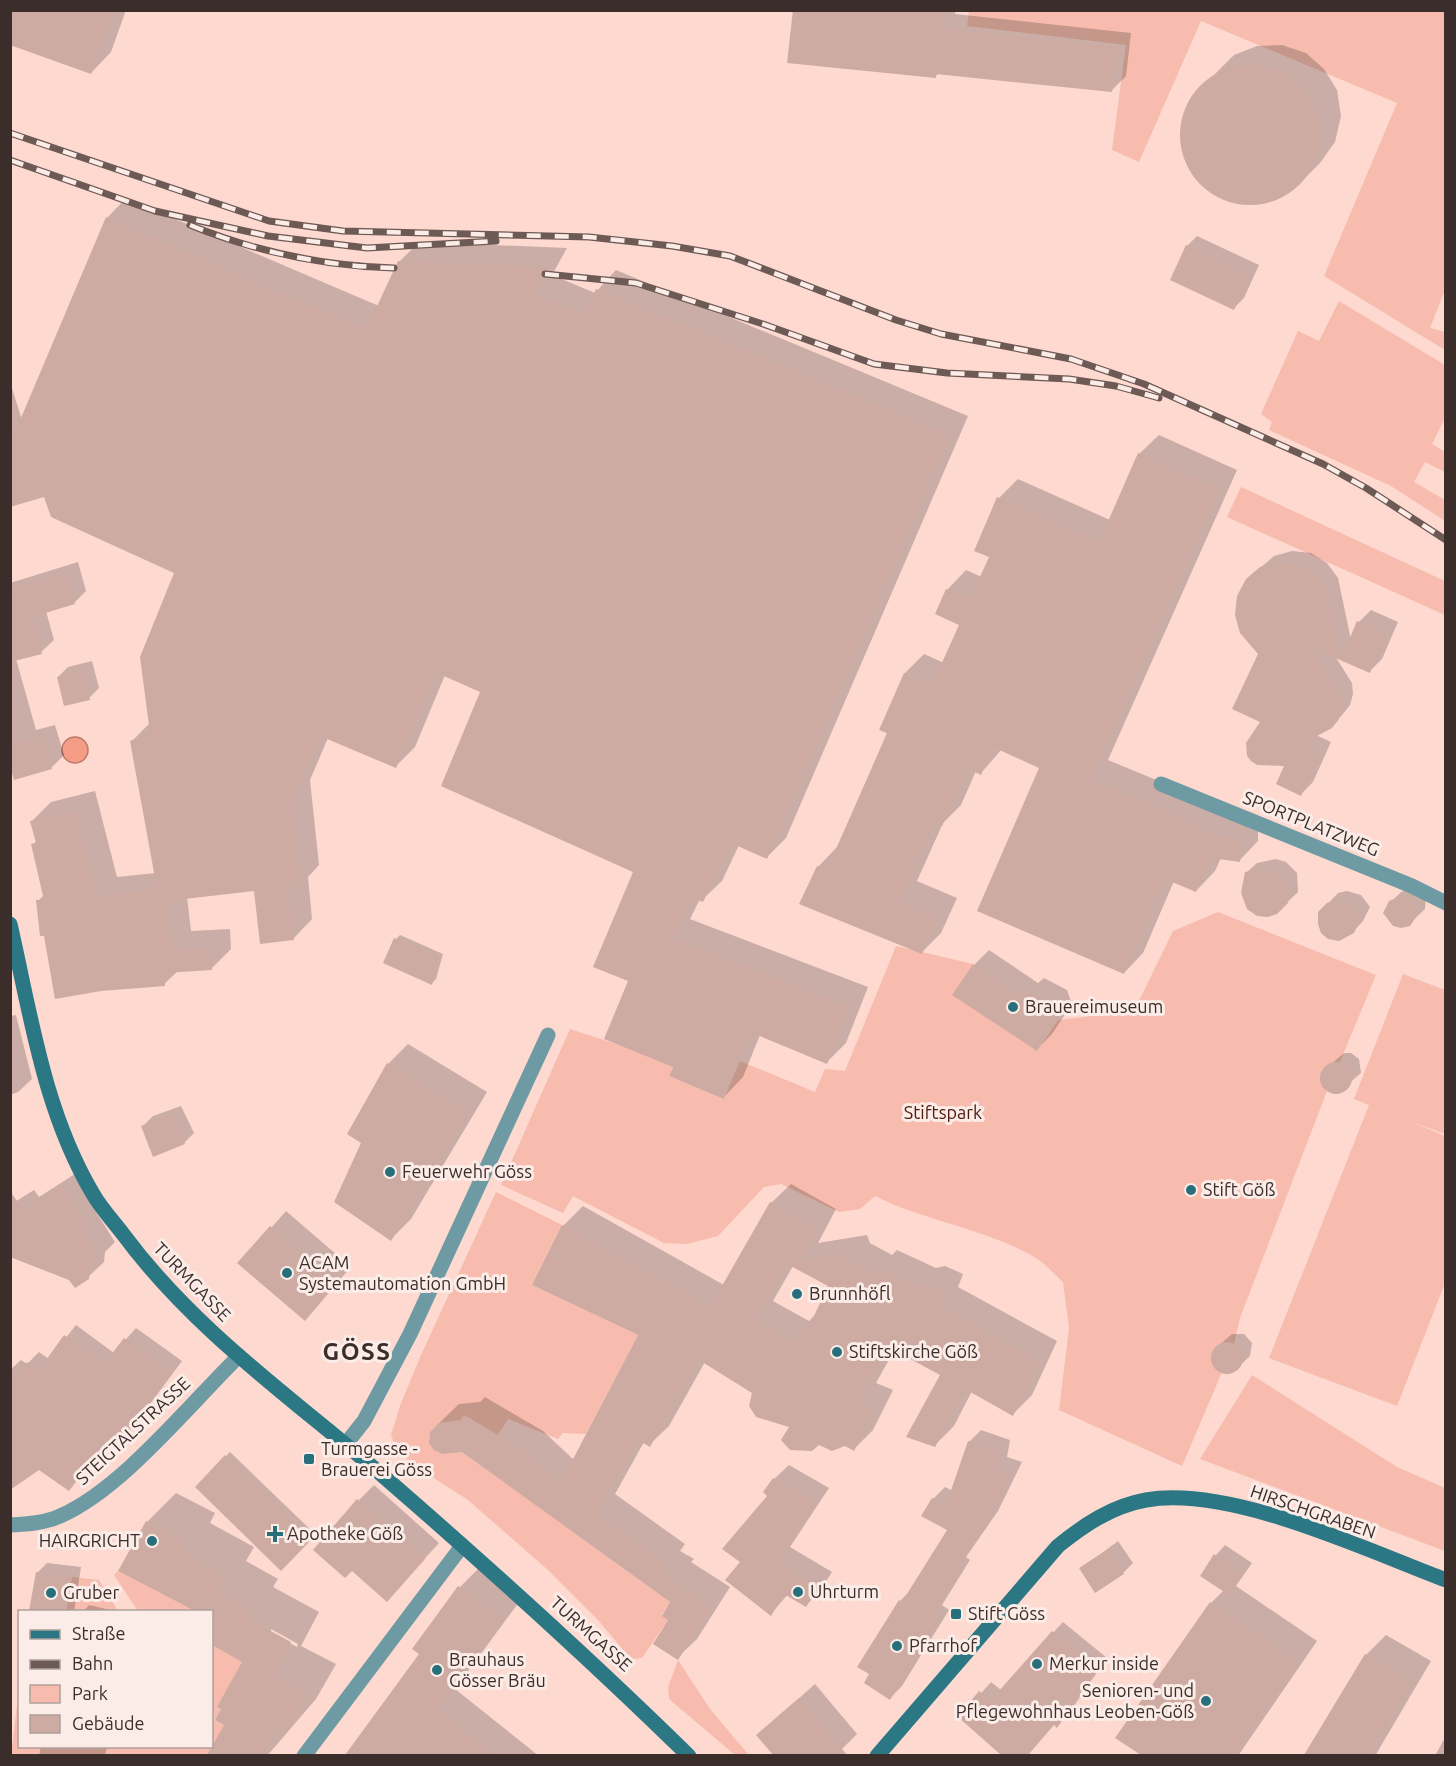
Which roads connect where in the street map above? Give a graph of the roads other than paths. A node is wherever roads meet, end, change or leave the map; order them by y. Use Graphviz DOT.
graph roads {
  1 [pos="1161,784"];
  2 [pos="1446,903"];
  3 [pos="10,924"];
  4 [pos="548,1035"];
  5 [pos="239,1356"];
  6 [pos="345,1445"];
  7 [pos="10,1525"];
  8 [pos="462,1546"];
  9 [pos="1446,1580"];
  10 [pos="304,1755"];
  11 [pos="689,1755"];
  12 [pos="877,1755"];
  1 -- 2 [label="street, SPORTPLATZWEG"];
  3 -- 5 [label="main road, TURMGASSE"];
  4 -- 6 [label="street"];
  5 -- 6 [label="main road, TURMGASSE"];
  5 -- 7 [label="street, STEIGTALSTRASSE"];
  6 -- 8 [label="main road, TURMGASSE"];
  8 -- 10 [label="street"];
  8 -- 11 [label="main road, TURMGASSE"];
  9 -- 12 [label="main road, HIRSCHGRABEN"];
}
